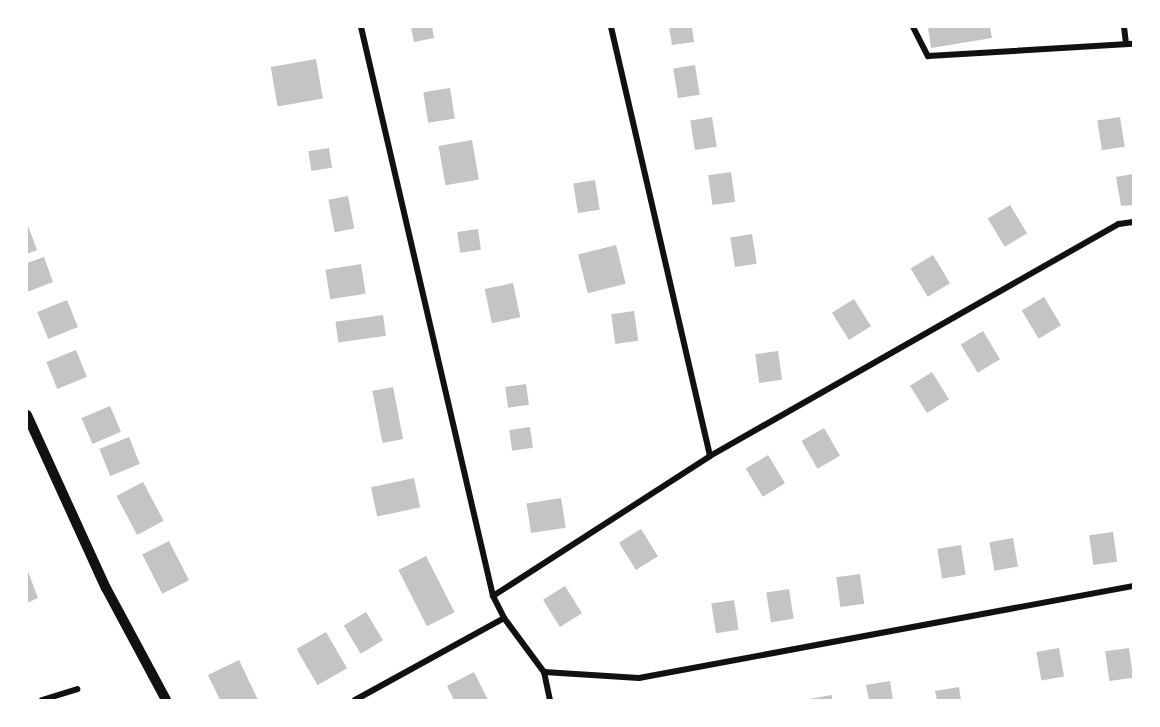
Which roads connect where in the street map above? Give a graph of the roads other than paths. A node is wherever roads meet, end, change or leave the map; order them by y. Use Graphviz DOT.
graph roads {
  1 [pos="361,27"];
  2 [pos="611,27"];
  3 [pos="913,27"];
  4 [pos="1124,27"];
  5 [pos="1130,44"];
  6 [pos="1133,222"];
  7 [pos="27,415"];
  8 [pos="710,456"];
  9 [pos="1133,586"];
  10 [pos="493,596"];
  11 [pos="504,618"];
  12 [pos="544,672"];
  13 [pos="77,689"];
  14 [pos="42,700"];
  15 [pos="166,700"];
  16 [pos="355,700"];
  17 [pos="550,700"];
  1 -- 10 [label="street"];
  2 -- 8 [label="street"];
  3 -- 5 [label="street"];
  4 -- 5 [label="street"];
  6 -- 8 [label="street"];
  7 -- 15 [label="street"];
  8 -- 10 [label="street"];
  9 -- 12 [label="street"];
  10 -- 11 [label="street"];
  11 -- 12 [label="street"];
  11 -- 16 [label="street"];
  12 -- 17 [label="street"];
  13 -- 14 [label="street"];
}
